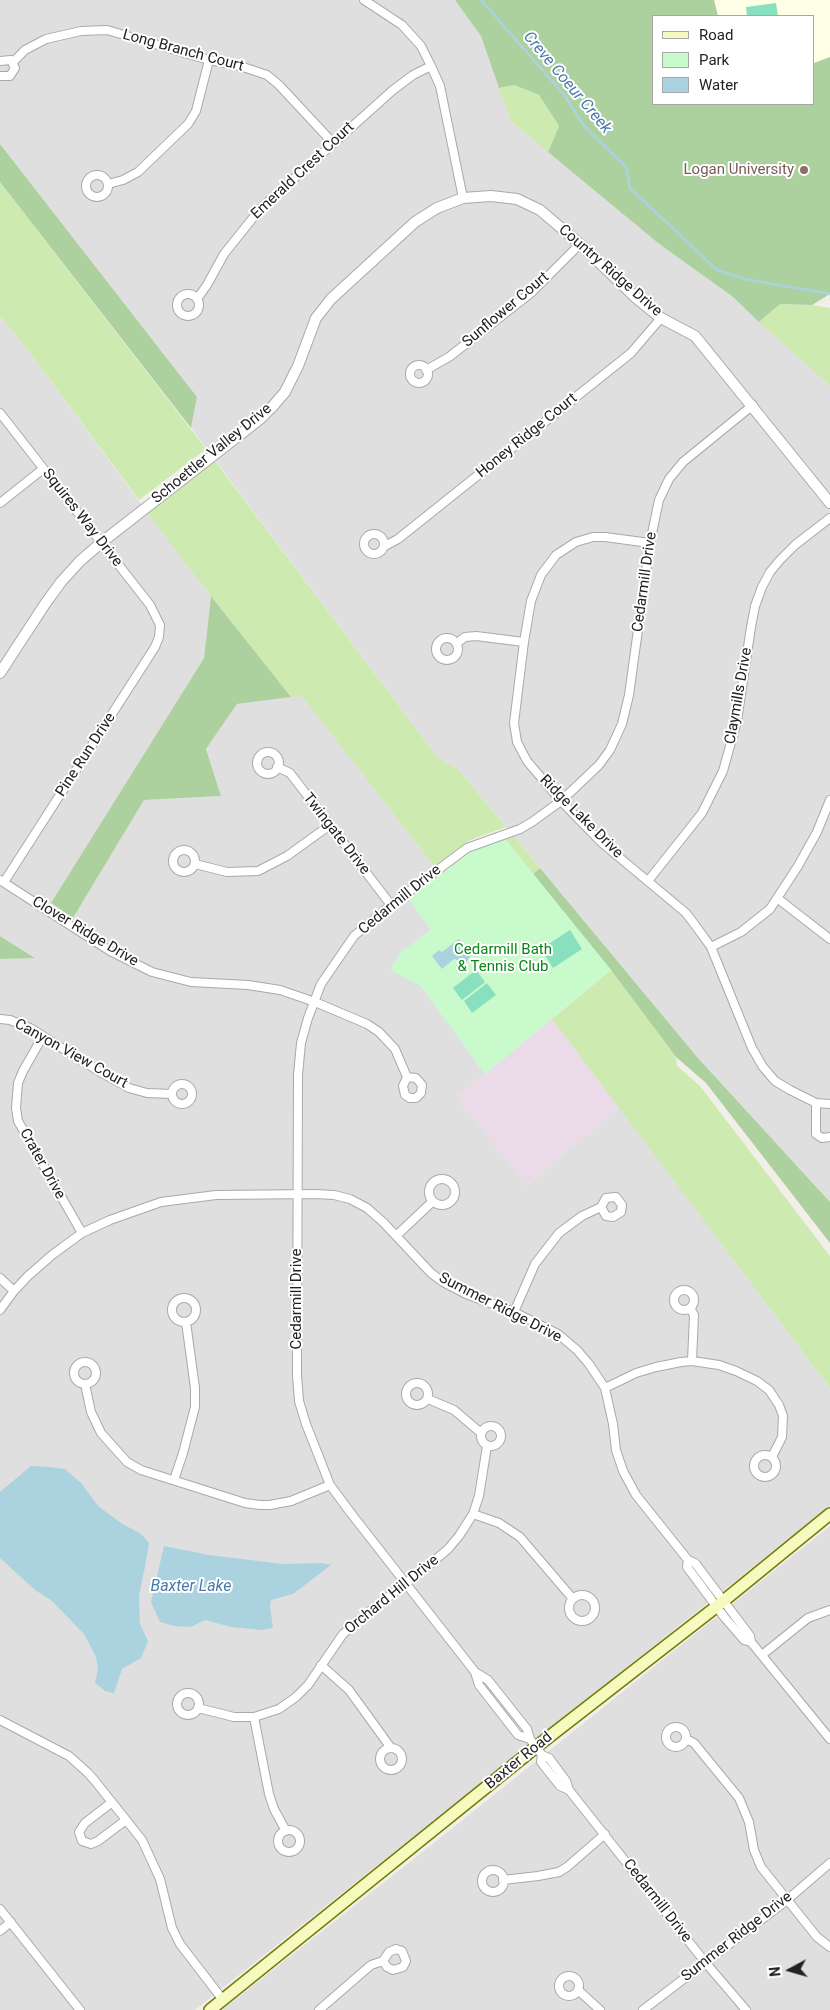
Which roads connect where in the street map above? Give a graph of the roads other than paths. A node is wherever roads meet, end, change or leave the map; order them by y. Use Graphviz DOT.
graph roads {
  1 [pos="364,0"];
  2 [pos="209,60"];
  3 [pos="0,61"];
  4 [pos="13,62"];
  5 [pos="431,66"];
  6 [pos="0,76"];
  7 [pos="333,142"];
  8 [pos="108,184"];
  9 [pos="463,198"];
  10 [pos="580,244"];
  11 [pos="197,299"];
  12 [pos="661,318"];
  13 [pos="426,370"];
  14 [pos="753,405"];
  15 [pos="0,414"];
  16 [pos="44,469"];
  17 [pos="0,503"];
  18 [pos="830,503"];
  19 [pos="830,518"];
  20 [pos="102,542"];
  21 [pos="650,543"];
  22 [pos="385,546"];
  23 [pos="160,625"];
  24 [pos="524,642"];
  25 [pos="457,643"];
  26 [pos="0,674"];
  27 [pos="277,768"];
  28 [pos="830,800"];
  29 [pos="561,801"];
  30 [pos="330,825"];
  31 [pos="194,864"];
  32 [pos="2,881"];
  33 [pos="648,881"];
  34 [pos="777,898"];
  35 [pos="391,905"];
  36 [pos="830,939"];
  37 [pos="711,947"];
  38 [pos="315,1002"];
  39 [pos="0,1019"];
  40 [pos="43,1036"];
  41 [pos="407,1077"];
  42 [pos="172,1094"];
  43 [pos="816,1102"];
  44 [pos="830,1104"];
  45 [pos="830,1137"];
  46 [pos="297,1194"];
  47 [pos="432,1202"];
  48 [pos="601,1207"];
  49 [pos="82,1233"];
  50 [pos="396,1235"];
  51 [pos="0,1278"];
  52 [pos="14,1291"];
  53 [pos="690,1308"];
  54 [pos="0,1310"];
  55 [pos="514,1312"];
  56 [pos="186,1322"];
  57 [pos="692,1361"];
  58 [pos="85,1384"];
  59 [pos="604,1388"];
  60 [pos="428,1399"];
  61 [pos="481,1433"];
  62 [pos="487,1446"];
  63 [pos="772,1457"];
  64 [pos="174,1480"];
  65 [pos="330,1485"];
  66 [pos="473,1514"];
  67 [pos="830,1514"];
  68 [pos="407,1583"];
  69 [pos="573,1599"];
  70 [pos="720,1604"];
  71 [pos="830,1610"];
  72 [pos="762,1655"];
  73 [pos="321,1665"];
  74 [pos="198,1708"];
  75 [pos="254,1717"];
  76 [pos="0,1720"];
  77 [pos="686,1739"];
  78 [pos="830,1740"];
  79 [pos="536,1747"];
  80 [pos="392,1748"];
  81 [pos="111,1803"];
  82 [pos="126,1820"];
  83 [pos="286,1831"];
  84 [pos="605,1834"];
  85 [pos="830,1863"];
  86 [pos="504,1880"];
  87 [pos="787,1900"];
  88 [pos="0,1908"];
  89 [pos="11,1922"];
  90 [pos="0,1931"];
  91 [pos="830,1947"];
  92 [pos="383,1961"];
  93 [pos="705,1962"];
  94 [pos="578,1990"];
  95 [pos="222,2000"];
  96 [pos="80,2010"];
  97 [pos="210,2010"];
  98 [pos="319,2010"];
  99 [pos="600,2010"];
  100 [pos="644,2010"];
  101 [pos="746,2010"];
  1 -- 5 [label="street"];
  2 -- 4 [label="street, Long Branch Court"];
  2 -- 7 [label="street, Long Branch Court"];
  2 -- 8 [label="street"];
  3 -- 4 [label="street"];
  4 -- 6 [label="street, Long Branch Court"];
  5 -- 7 [label="street, Emerald Crest Court"];
  5 -- 9 [label="street"];
  7 -- 11 [label="street, Emerald Crest Court"];
  9 -- 10 [label="street, Country Ridge Drive"];
  9 -- 20 [label="street, Schoettler Valley Drive"];
  10 -- 12 [label="street, Country Ridge Drive"];
  10 -- 13 [label="street, Sunflower Court"];
  12 -- 14 [label="street, Country Ridge Drive"];
  12 -- 22 [label="street, Honey Ridge Court"];
  14 -- 18 [label="street, Country Ridge Drive"];
  14 -- 21 [label="street, Cedarmill Drive"];
  15 -- 16 [label="street, Squires Way Drive"];
  16 -- 17 [label="street"];
  16 -- 20 [label="street, Squires Way Drive"];
  19 -- 33 [label="street, Claymills Drive"];
  20 -- 23 [label="street, Squires Way Drive"];
  20 -- 26 [label="street, Schoettler Valley Drive"];
  21 -- 24 [label="street, Ridge Lake Drive"];
  21 -- 29 [label="street, Cedarmill Drive"];
  23 -- 32 [label="street, Pine Run Drive"];
  24 -- 25 [label="street"];
  24 -- 29 [label="street, Ridge Lake Drive"];
  27 -- 30 [label="street, Twingate Drive"];
  28 -- 34 [label="street"];
  29 -- 33 [label="street, Ridge Lake Drive"];
  29 -- 35 [label="street, Cedarmill Drive"];
  30 -- 31 [label="street"];
  30 -- 35 [label="street, Twingate Drive"];
  32 -- 38 [label="street, Clover Ridge Drive"];
  33 -- 37 [label="street, Ridge Lake Drive"];
  34 -- 36 [label="street"];
  34 -- 37 [label="street"];
  35 -- 38 [label="street, Cedarmill Drive"];
  37 -- 43 [label="street, Ridge Lake Drive"];
  38 -- 41 [label="street, Clover Ridge Drive"];
  38 -- 46 [label="street, Cedarmill Drive"];
  39 -- 40 [label="street, Canyon View Court"];
  40 -- 42 [label="street, Canyon View Court"];
  40 -- 49 [label="street, Crater Drive"];
  43 -- 44 [label="street, Ridge Lake Drive"];
  43 -- 45 [label="street"];
  46 -- 49 [label="street, Summer Ridge Drive"];
  46 -- 50 [label="street, Summer Ridge Drive"];
  46 -- 65 [label="street, Cedarmill Drive"];
  47 -- 50 [label="street"];
  48 -- 55 [label="street"];
  49 -- 52 [label="street, Summer Ridge Drive"];
  50 -- 55 [label="street, Summer Ridge Drive"];
  51 -- 52 [label="street"];
  52 -- 54 [label="street, Summer Ridge Drive"];
  53 -- 57 [label="street"];
  55 -- 59 [label="street, Summer Ridge Drive"];
  56 -- 64 [label="street"];
  57 -- 59 [label="street"];
  57 -- 63 [label="street"];
  58 -- 64 [label="street"];
  59 -- 70 [label="street, Summer Ridge Drive"];
  60 -- 61 [label="street"];
  61 -- 62 [label="street"];
  61 -- 62 [label="street"];
  62 -- 66 [label="street, Orchard Hill Drive"];
  64 -- 65 [label="street"];
  65 -- 68 [label="street, Cedarmill Drive"];
  66 -- 68 [label="street, Orchard Hill Drive"];
  66 -- 69 [label="street"];
  67 -- 70 [label="main road, Baxter Road"];
  68 -- 73 [label="street, Orchard Hill Drive"];
  68 -- 79 [label="street, Cedarmill Drive"];
  70 -- 72 [label="street, Summer Ridge Drive"];
  70 -- 79 [label="main road, Baxter Road"];
  71 -- 72 [label="street"];
  72 -- 78 [label="street, Summer Ridge Drive"];
  73 -- 75 [label="street, Orchard Hill Drive"];
  73 -- 80 [label="street"];
  74 -- 75 [label="street, Orchard Hill Drive"];
  75 -- 83 [label="street"];
  76 -- 81 [label="street"];
  77 -- 87 [label="street"];
  79 -- 84 [label="street, Cedarmill Drive"];
  79 -- 95 [label="main road, Baxter Road"];
  81 -- 82 [label="street"];
  81 -- 82 [label="street"];
  82 -- 95 [label="street"];
  84 -- 86 [label="street"];
  84 -- 93 [label="street, Cedarmill Drive"];
  85 -- 87 [label="street, Summer Ridge Drive"];
  87 -- 91 [label="street"];
  87 -- 93 [label="street, Summer Ridge Drive"];
  88 -- 89 [label="street"];
  89 -- 90 [label="street"];
  89 -- 96 [label="street"];
  92 -- 98 [label="street"];
  93 -- 100 [label="street, Summer Ridge Drive"];
  93 -- 101 [label="street, Cedarmill Drive"];
  94 -- 99 [label="street"];
  95 -- 97 [label="main road, Baxter Road"];
}
